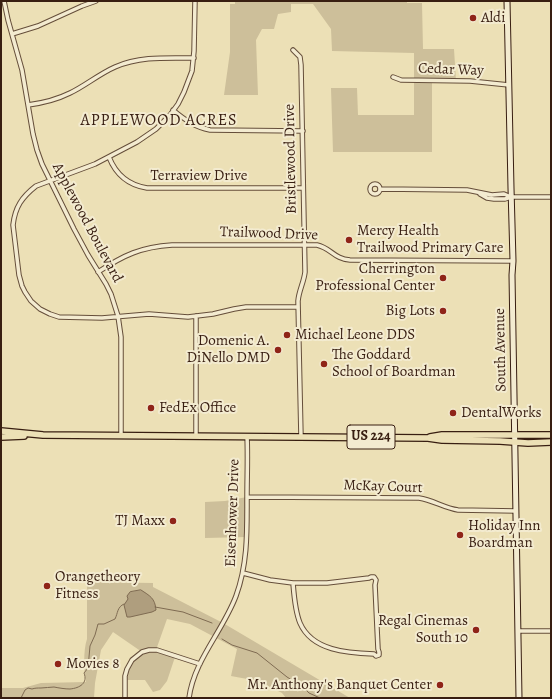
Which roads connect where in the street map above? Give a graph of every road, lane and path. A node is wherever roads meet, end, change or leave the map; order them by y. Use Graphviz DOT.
graph roads {
  1 [pos="4,1"];
  2 [pos="96,1"];
  3 [pos="195,1"];
  4 [pos="507,1"];
  5 [pos="12,34"];
  6 [pos="293,50"];
  7 [pos="194,58"];
  8 [pos="393,76"];
  9 [pos="509,85"];
  10 [pos="28,105"];
  11 [pos="174,110"];
  12 [pos="303,131"];
  13 [pos="109,157"];
  14 [pos="50,180"];
  15 [pos="303,188"];
  16 [pos="381,189"];
  17 [pos="511,197"];
  18 [pos="551,197"];
  19 [pos="305,245"];
  20 [pos="513,261"];
  21 [pos="98,272"];
  22 [pos="298,307"];
  23 [pos="118,316"];
  24 [pos="196,316"];
  25 [pos="1,431"];
  26 [pos="43,434"];
  27 [pos="121,435"];
  28 [pos="515,435"];
  29 [pos="551,435"];
  30 [pos="196,436"];
  31 [pos="247,436"];
  32 [pos="1,437"];
  33 [pos="301,437"];
  34 [pos="428,438"];
  35 [pos="515,442"];
  36 [pos="551,442"];
  37 [pos="247,497"];
  38 [pos="516,511"];
  39 [pos="243,573"];
  40 [pos="293,583"];
  41 [pos="518,631"];
  42 [pos="551,631"];
  43 [pos="200,664"];
  44 [pos="125,698"];
  45 [pos="189,698"];
  46 [pos="519,698"];
  1 -- 5 [label="street, Applewood Boulevard"];
  2 -- 5 [label="street"];
  3 -- 7 [label="street"];
  4 -- 9 [label="main road, South Avenue"];
  5 -- 10 [label="street, Applewood Boulevard"];
  6 -- 12 [label="street, Bristlewood Drive"];
  7 -- 10 [label="street"];
  7 -- 11 [label="street"];
  8 -- 9 [label="street, Cedar Way"];
  9 -- 17 [label="main road, South Avenue"];
  10 -- 14 [label="street, Applewood Boulevard"];
  11 -- 12 [label="street"];
  11 -- 13 [label="street"];
  12 -- 15 [label="street, Bristlewood Drive"];
  13 -- 14 [label="street"];
  13 -- 15 [label="street, Terraview Drive"];
  14 -- 21 [label="street, Applewood Boulevard"];
  14 -- 23 [label="street"];
  15 -- 19 [label="street, Bristlewood Drive"];
  16 -- 17 [label="street"];
  17 -- 18 [label="street"];
  17 -- 20 [label="main road, South Avenue"];
  19 -- 20 [label="street, Trailwood Drive"];
  19 -- 21 [label="street, Trailwood Drive"];
  19 -- 22 [label="street, Bristlewood Drive"];
  20 -- 28 [label="main road, South Avenue"];
  21 -- 23 [label="street, Applewood Boulevard"];
  22 -- 24 [label="street"];
  22 -- 33 [label="street, Bristlewood Drive"];
  23 -- 24 [label="street"];
  23 -- 27 [label="street, Applewood Boulevard"];
  24 -- 30 [label="street"];
  25 -- 26 [label="main road, US 224"];
  26 -- 27 [label="main road, US 224"];
  26 -- 32 [label="main road, US 224"];
  27 -- 30 [label="main road, US 224"];
  28 -- 29 [label="main road, US 224"];
  28 -- 34 [label="main road, US 224"];
  28 -- 35 [label="main road, South Avenue"];
  30 -- 31 [label="main road, US 224"];
  31 -- 33 [label="main road, US 224"];
  31 -- 37 [label="street, Eisenhower Drive"];
  33 -- 34 [label="main road, US 224"];
  34 -- 35 [label="main road, US 224"];
  35 -- 36 [label="main road, US 224"];
  35 -- 38 [label="main road, South Avenue"];
  37 -- 38 [label="street, McKay Court"];
  37 -- 39 [label="street, Eisenhower Drive"];
  38 -- 41 [label="main road, South Avenue"];
  39 -- 40 [label="street"];
  39 -- 43 [label="street, Eisenhower Drive"];
  40 -- 40 [label="street"];
  41 -- 42 [label="street"];
  41 -- 46 [label="main road, South Avenue"];
  43 -- 44 [label="street"];
  43 -- 45 [label="street, Eisenhower Drive"];
}
